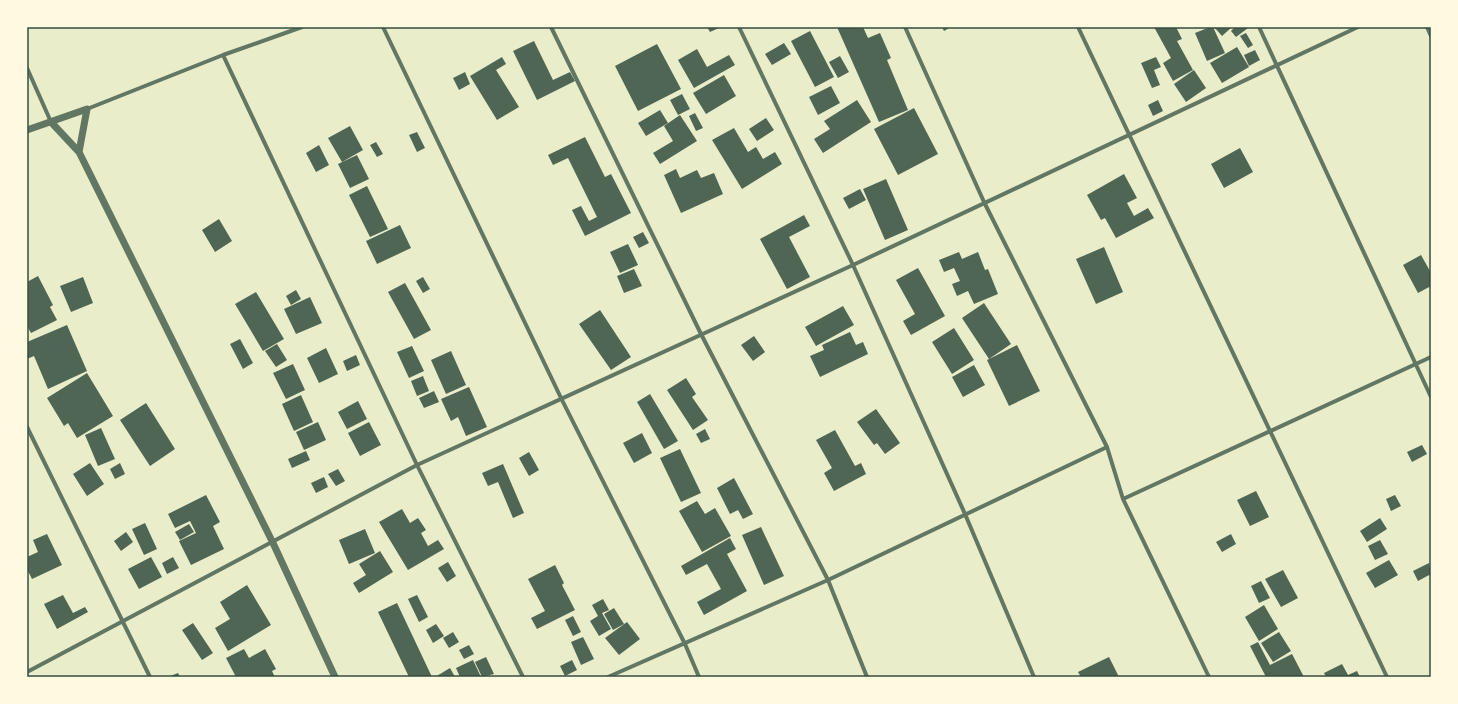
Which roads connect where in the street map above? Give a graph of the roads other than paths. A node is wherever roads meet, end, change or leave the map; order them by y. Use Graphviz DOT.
graph roads {
  1 [pos="302,27"];
  2 [pos="383,27"];
  3 [pos="551,27"];
  4 [pos="739,27"];
  5 [pos="905,27"];
  6 [pos="1078,27"];
  7 [pos="1259,27"];
  8 [pos="1358,27"];
  9 [pos="1427,27"];
  10 [pos="1431,36"];
  11 [pos="224,55"];
  12 [pos="1277,65"];
  13 [pos="27,68"];
  14 [pos="87,109"];
  15 [pos="51,122"];
  16 [pos="27,130"];
  17 [pos="1129,134"];
  18 [pos="79,152"];
  19 [pos="984,202"];
  20 [pos="853,265"];
  21 [pos="701,334"];
  22 [pos="1431,357"];
  23 [pos="1416,364"];
  24 [pos="1431,397"];
  25 [pos="562,400"];
  26 [pos="27,426"];
  27 [pos="1271,432"];
  28 [pos="1107,447"];
  29 [pos="417,465"];
  30 [pos="1123,499"];
  31 [pos="965,514"];
  32 [pos="273,543"];
  33 [pos="828,580"];
  34 [pos="124,622"];
  35 [pos="684,644"];
  36 [pos="27,672"];
  37 [pos="150,677"];
  38 [pos="335,677"];
  39 [pos="523,677"];
  40 [pos="608,677"];
  41 [pos="699,677"];
  42 [pos="867,677"];
  43 [pos="1034,677"];
  44 [pos="1209,677"];
  45 [pos="1387,677"];
  1 -- 11 [label="street"];
  2 -- 25 [label="street"];
  3 -- 21 [label="street"];
  4 -- 20 [label="street"];
  5 -- 19 [label="street"];
  6 -- 17 [label="street"];
  7 -- 12 [label="street"];
  8 -- 12 [label="street"];
  9 -- 10 [label="street"];
  11 -- 14 [label="street"];
  11 -- 29 [label="street"];
  12 -- 17 [label="street"];
  12 -- 23 [label="street"];
  13 -- 15 [label="street"];
  14 -- 15 [label="street"];
  14 -- 18 [label="street"];
  15 -- 16 [label="street"];
  15 -- 18 [label="street"];
  17 -- 19 [label="street"];
  17 -- 27 [label="street"];
  18 -- 32 [label="street"];
  19 -- 20 [label="street"];
  19 -- 28 [label="street"];
  20 -- 21 [label="street"];
  20 -- 31 [label="street"];
  21 -- 25 [label="street"];
  21 -- 33 [label="street"];
  22 -- 23 [label="street"];
  23 -- 24 [label="street"];
  23 -- 27 [label="street"];
  25 -- 29 [label="street"];
  25 -- 35 [label="street"];
  26 -- 34 [label="street"];
  27 -- 30 [label="street"];
  27 -- 45 [label="street"];
  28 -- 30 [label="street"];
  28 -- 31 [label="street"];
  29 -- 32 [label="street"];
  29 -- 39 [label="street"];
  30 -- 44 [label="street"];
  31 -- 33 [label="street"];
  31 -- 43 [label="street"];
  32 -- 34 [label="street"];
  32 -- 38 [label="street"];
  33 -- 35 [label="street"];
  33 -- 42 [label="street"];
  34 -- 36 [label="street"];
  34 -- 37 [label="street"];
  35 -- 40 [label="street"];
  35 -- 41 [label="street"];
}
